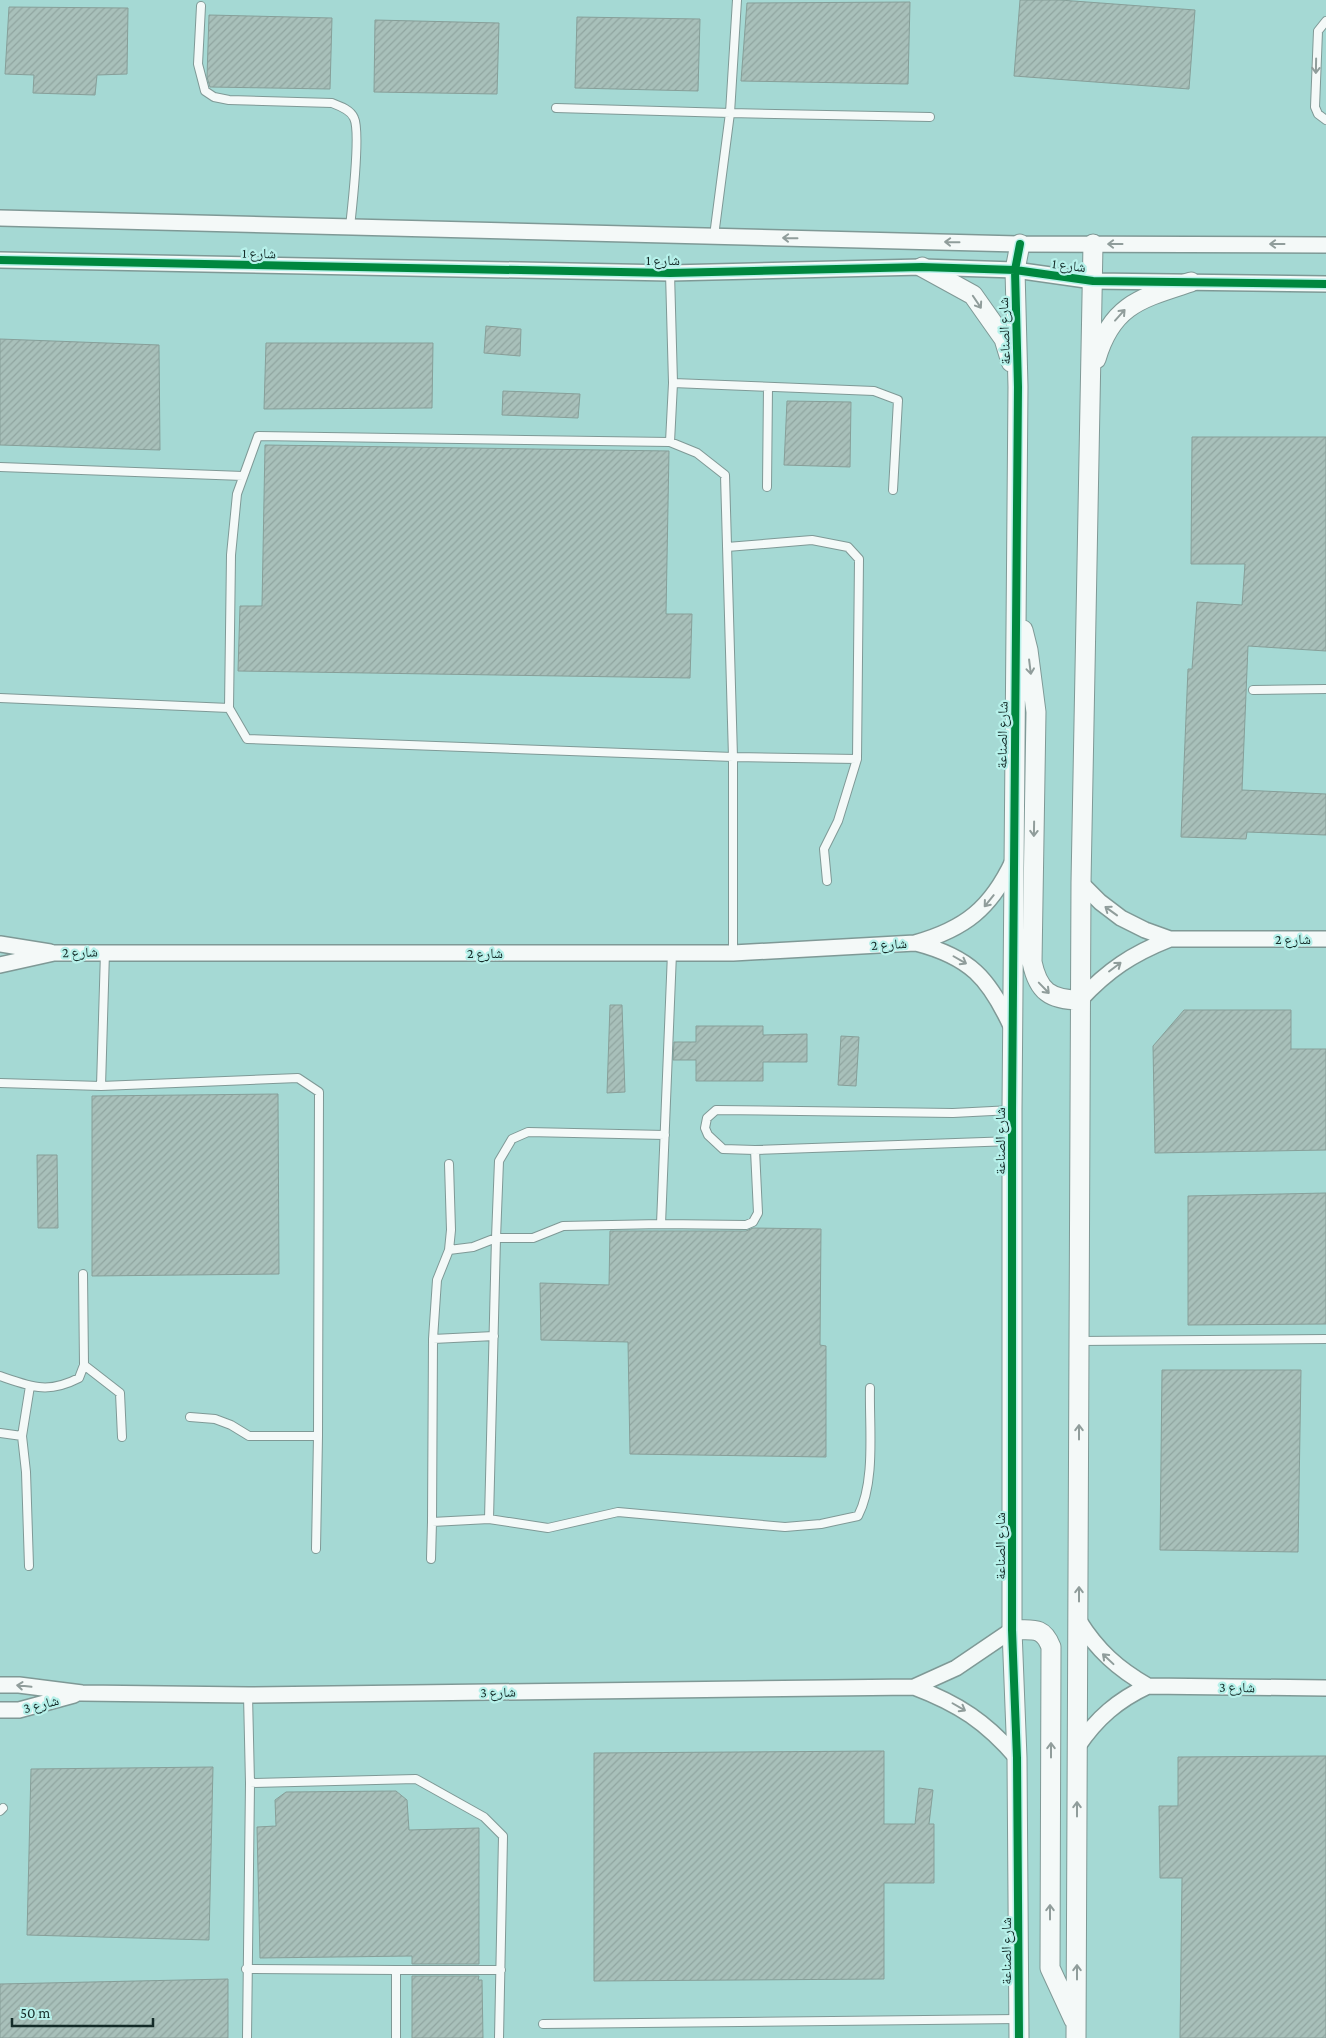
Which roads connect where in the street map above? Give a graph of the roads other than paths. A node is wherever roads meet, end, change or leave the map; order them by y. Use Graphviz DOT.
graph roads {
  1 [pos="737,0"];
  2 [pos="201,6"];
  3 [pos="1326,21"];
  4 [pos="556,108"];
  5 [pos="730,113"];
  6 [pos="930,117"];
  7 [pos="1326,120"];
  8 [pos="0,218"];
  9 [pos="350,227"];
  10 [pos="714,236"];
  11 [pos="1020,244"];
  12 [pos="1093,244"];
  13 [pos="1326,245"];
  14 [pos="0,260"];
  15 [pos="922,266"];
  16 [pos="1015,270"];
  17 [pos="670,273"];
  18 [pos="1093,281"];
  19 [pos="1191,282"];
  20 [pos="1326,284"];
  21 [pos="1092,374"];
  22 [pos="672,383"];
  23 [pos="768,387"];
  24 [pos="1018,388"];
  25 [pos="670,442"];
  26 [pos="0,467"];
  27 [pos="243,476"];
  28 [pos="767,487"];
  29 [pos="893,490"];
  30 [pos="727,547"];
  31 [pos="1016,602"];
  32 [pos="1326,689"];
  33 [pos="1253,690"];
  34 [pos="0,698"];
  35 [pos="229,708"];
  36 [pos="733,757"];
  37 [pos="857,759"];
  38 [pos="1013,859"];
  39 [pos="827,881"];
  40 [pos="1081,883"];
  41 [pos="1170,939"];
  42 [pos="1326,939"];
  43 [pos="915,943"];
  44 [pos="0,944"];
  45 [pos="105,952"];
  46 [pos="54,953"];
  47 [pos="672,953"];
  48 [pos="733,953"];
  49 [pos="0,965"];
  50 [pos="1080,1000"];
  51 [pos="1013,1030"];
  52 [pos="0,1083"];
  53 [pos="101,1086"];
  54 [pos="1012,1110"];
  55 [pos="665,1135"];
  56 [pos="1013,1141"];
  57 [pos="755,1150"];
  58 [pos="449,1164"];
  59 [pos="661,1224"];
  60 [pos="496,1238"];
  61 [pos="449,1250"];
  62 [pos="83,1274"];
  63 [pos="494,1336"];
  64 [pos="1326,1339"];
  65 [pos="433,1340"];
  66 [pos="1079,1341"];
  67 [pos="84,1365"];
  68 [pos="0,1376"];
  69 [pos="30,1386"];
  70 [pos="870,1388"];
  71 [pos="190,1416"];
  72 [pos="0,1433"];
  73 [pos="22,1436"];
  74 [pos="318,1436"];
  75 [pos="122,1437"];
  76 [pos="489,1519"];
  77 [pos="432,1522"];
  78 [pos="316,1549"];
  79 [pos="431,1560"];
  80 [pos="28,1566"];
  81 [pos="1079,1621"];
  82 [pos="1012,1630"];
  83 [pos="0,1685"];
  84 [pos="1148,1686"];
  85 [pos="914,1687"];
  86 [pos="1326,1688"];
  87 [pos="82,1693"];
  88 [pos="248,1695"];
  89 [pos="0,1710"];
  90 [pos="1078,1746"];
  91 [pos="1017,1758"];
  92 [pos="250,1783"];
  93 [pos="246,1969"];
  94 [pos="396,1970"];
  95 [pos="501,1970"];
  96 [pos="1019,2019"];
  97 [pos="544,2024"];
  98 [pos="1076,2032"];
  99 [pos="247,2038"];
  100 [pos="396,2038"];
  101 [pos="499,2038"];
  102 [pos="1019,2038"];
  1 -- 5 [label="lane"];
  2 -- 9 [label="lane"];
  3 -- 7 [label="lane, one-way"];
  4 -- 5 [label="lane"];
  5 -- 6 [label="lane"];
  5 -- 10 [label="lane"];
  8 -- 9 [label="street, شارع 1"];
  9 -- 10 [label="street, شارع 1"];
  11 -- 10 [label="street, شارع 1, one-way"];
  11 -- 12 [label="street, شارع 1"];
  11 -- 16 [label="street, شارع الصناعة"];
  13 -- 12 [label="street, شارع 1, one-way"];
  12 -- 18 [label="street"];
  14 -- 17 [label="street, شارع 1"];
  15 -- 16 [label="street, شارع 1"];
  15 -- 17 [label="street, شارع 1"];
  15 -- 24 [label="street, one-way"];
  16 -- 18 [label="street, شارع 1"];
  16 -- 24 [label="street, شارع الصناعة"];
  17 -- 22 [label="lane"];
  18 -- 19 [label="street, شارع 1"];
  18 -- 21 [label="street"];
  19 -- 20 [label="street, شارع 1"];
  21 -- 19 [label="street, one-way"];
  21 -- 40 [label="street"];
  22 -- 23 [label="lane"];
  22 -- 25 [label="lane"];
  23 -- 28 [label="lane"];
  23 -- 29 [label="lane"];
  24 -- 31 [label="street, شارع الصناعة"];
  25 -- 27 [label="lane"];
  25 -- 30 [label="lane"];
  26 -- 27 [label="lane"];
  27 -- 35 [label="lane"];
  30 -- 36 [label="lane"];
  30 -- 37 [label="lane"];
  31 -- 38 [label="street, شارع الصناعة"];
  31 -- 50 [label="street, one-way"];
  32 -- 33 [label="lane"];
  34 -- 35 [label="lane"];
  35 -- 36 [label="lane"];
  36 -- 37 [label="lane"];
  36 -- 48 [label="lane"];
  37 -- 39 [label="lane"];
  38 -- 43 [label="street, شارع 2, one-way"];
  38 -- 51 [label="street, شارع الصناعة"];
  41 -- 40 [label="street, شارع 2, one-way"];
  40 -- 50 [label="street"];
  41 -- 42 [label="street, شارع 2"];
  50 -- 41 [label="street, شارع 2, one-way"];
  43 -- 48 [label="street, شارع 2"];
  43 -- 51 [label="street, شارع 2, one-way"];
  44 -- 46 [label="street, شارع 2"];
  45 -- 46 [label="street, شارع 2"];
  45 -- 47 [label="street, شارع 2"];
  45 -- 53 [label="lane"];
  46 -- 49 [label="street, شارع 2"];
  47 -- 48 [label="street, شارع 2"];
  47 -- 55 [label="lane"];
  50 -- 66 [label="street"];
  51 -- 54 [label="street, شارع الصناعة"];
  52 -- 53 [label="lane"];
  53 -- 74 [label="lane"];
  54 -- 56 [label="street, شارع الصناعة"];
  54 -- 57 [label="lane"];
  55 -- 59 [label="lane"];
  55 -- 60 [label="lane"];
  56 -- 57 [label="lane"];
  56 -- 82 [label="street, شارع الصناعة"];
  57 -- 59 [label="lane"];
  58 -- 61 [label="lane"];
  59 -- 60 [label="lane"];
  60 -- 61 [label="lane"];
  60 -- 63 [label="lane"];
  61 -- 65 [label="lane"];
  62 -- 67 [label="lane"];
  63 -- 65 [label="lane"];
  63 -- 76 [label="lane"];
  64 -- 66 [label="lane"];
  65 -- 77 [label="lane"];
  81 -- 66 [label="street, one-way"];
  67 -- 69 [label="lane"];
  67 -- 75 [label="lane"];
  68 -- 69 [label="lane"];
  69 -- 73 [label="lane"];
  70 -- 76 [label="lane"];
  71 -- 74 [label="lane"];
  72 -- 73 [label="lane"];
  73 -- 80 [label="lane"];
  74 -- 78 [label="lane"];
  76 -- 77 [label="lane"];
  77 -- 79 [label="lane"];
  84 -- 81 [label="street, شارع 3, one-way"];
  81 -- 90 [label="street"];
  82 -- 85 [label="street, شارع 3"];
  82 -- 91 [label="street, شارع الصناعة"];
  98 -- 82 [label="street, one-way"];
  87 -- 83 [label="street, شارع 3, one-way"];
  84 -- 86 [label="street, شارع 3"];
  84 -- 90 [label="street, شارع 3"];
  85 -- 88 [label="street, شارع 3"];
  85 -- 91 [label="street, شارع 3, one-way"];
  87 -- 88 [label="street, شارع 3"];
  87 -- 89 [label="street, شارع 3"];
  88 -- 92 [label="lane"];
  98 -- 90 [label="street, one-way"];
  91 -- 96 [label="street, شارع الصناعة"];
  92 -- 93 [label="lane"];
  92 -- 95 [label="lane"];
  93 -- 94 [label="lane"];
  93 -- 99 [label="lane"];
  94 -- 95 [label="lane"];
  94 -- 100 [label="lane"];
  95 -- 101 [label="lane"];
  96 -- 97 [label="lane"];
  96 -- 102 [label="street, شارع الصناعة"];
}
